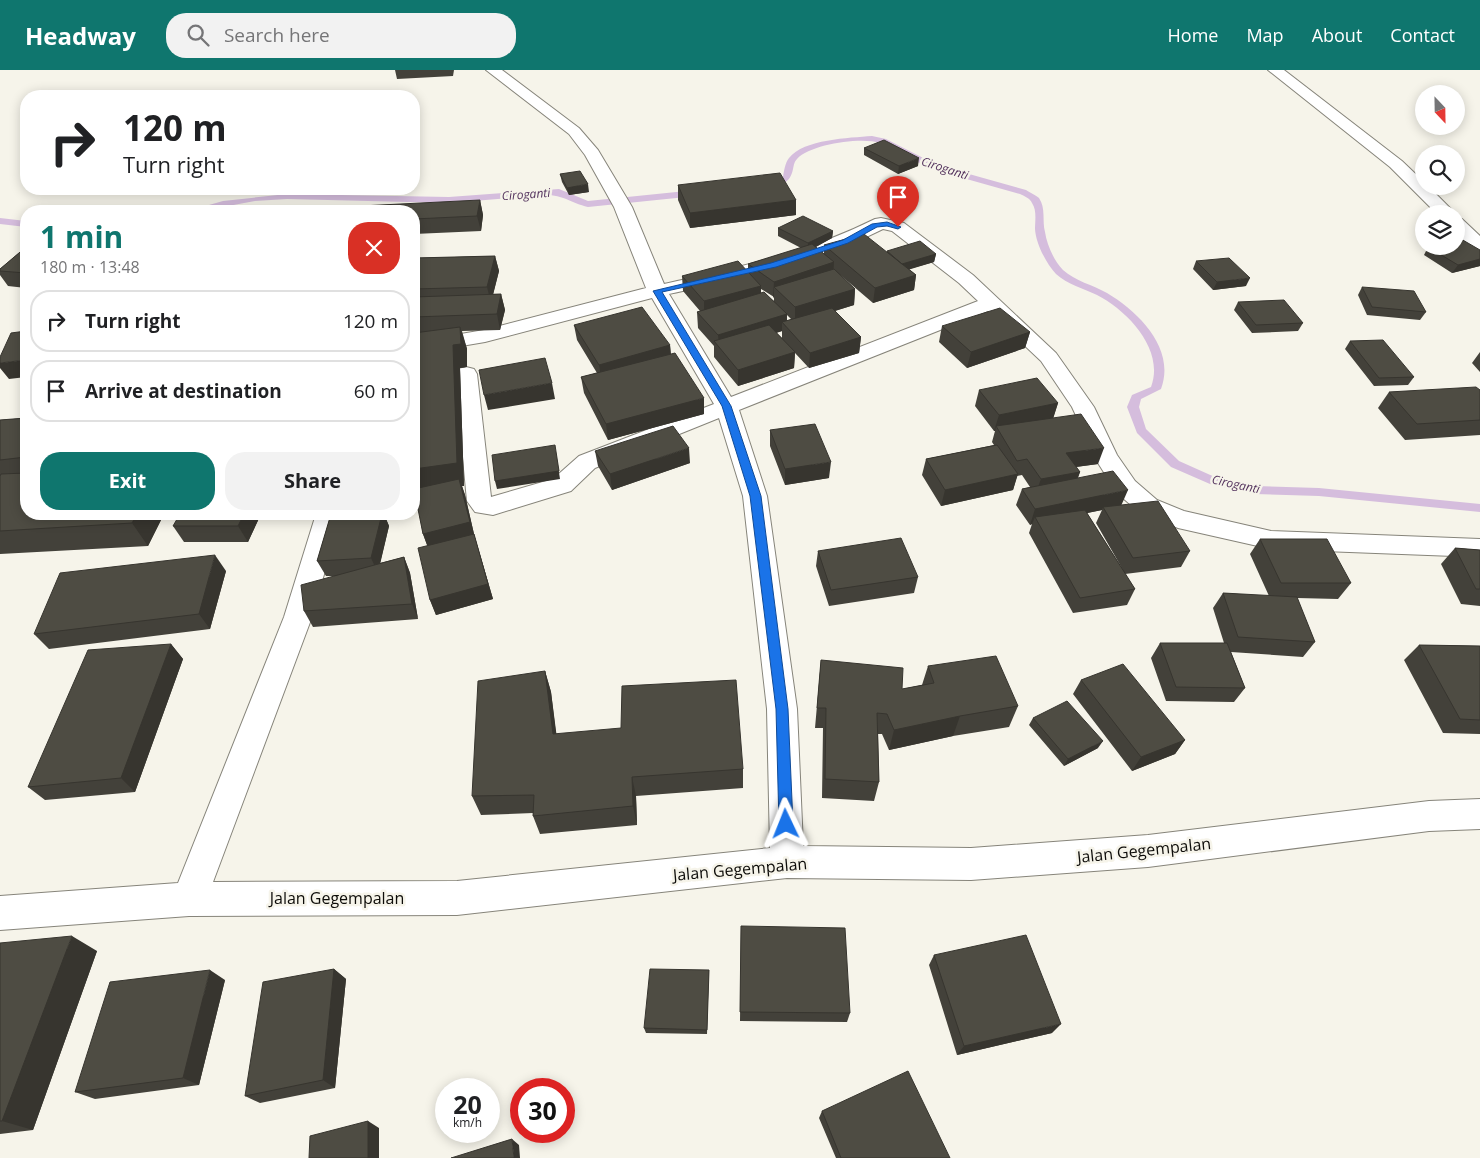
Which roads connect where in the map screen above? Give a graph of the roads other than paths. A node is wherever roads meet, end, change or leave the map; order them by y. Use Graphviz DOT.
graph roads {
  1 [pos="493,70"];
  2 [pos="1275,70"];
  3 [pos="1438,205"];
  4 [pos="1465,232"];
  5 [pos="1480,246"];
  6 [pos="657,291"];
  7 [pos="992,302"];
  8 [pos="420,347"];
  9 [pos="466,374"];
  10 [pos="726,406"];
  11 [pos="326,520"];
  12 [pos="1480,548"];
  13 [pos="1480,814"];
  14 [pos="788,862"];
  15 [pos="190,899"];
  16 [pos="0,913"];
  1 -- 6 [label="street"];
  2 -- 3 [label="street"];
  4 -- 5 [label="street"];
  6 -- 7 [label="street"];
  6 -- 8 [label="street"];
  6 -- 10 [label="street"];
  7 -- 10 [label="street"];
  7 -- 12 [label="street"];
  9 -- 10 [label="street"];
  10 -- 14 [label="street"];
  11 -- 15 [label="street"];
  13 -- 14 [label="street, Jalan Gegempalan"];
  14 -- 15 [label="street, Jalan Gegempalan"];
  15 -- 16 [label="street, Jalan Gegempalan"];
}
